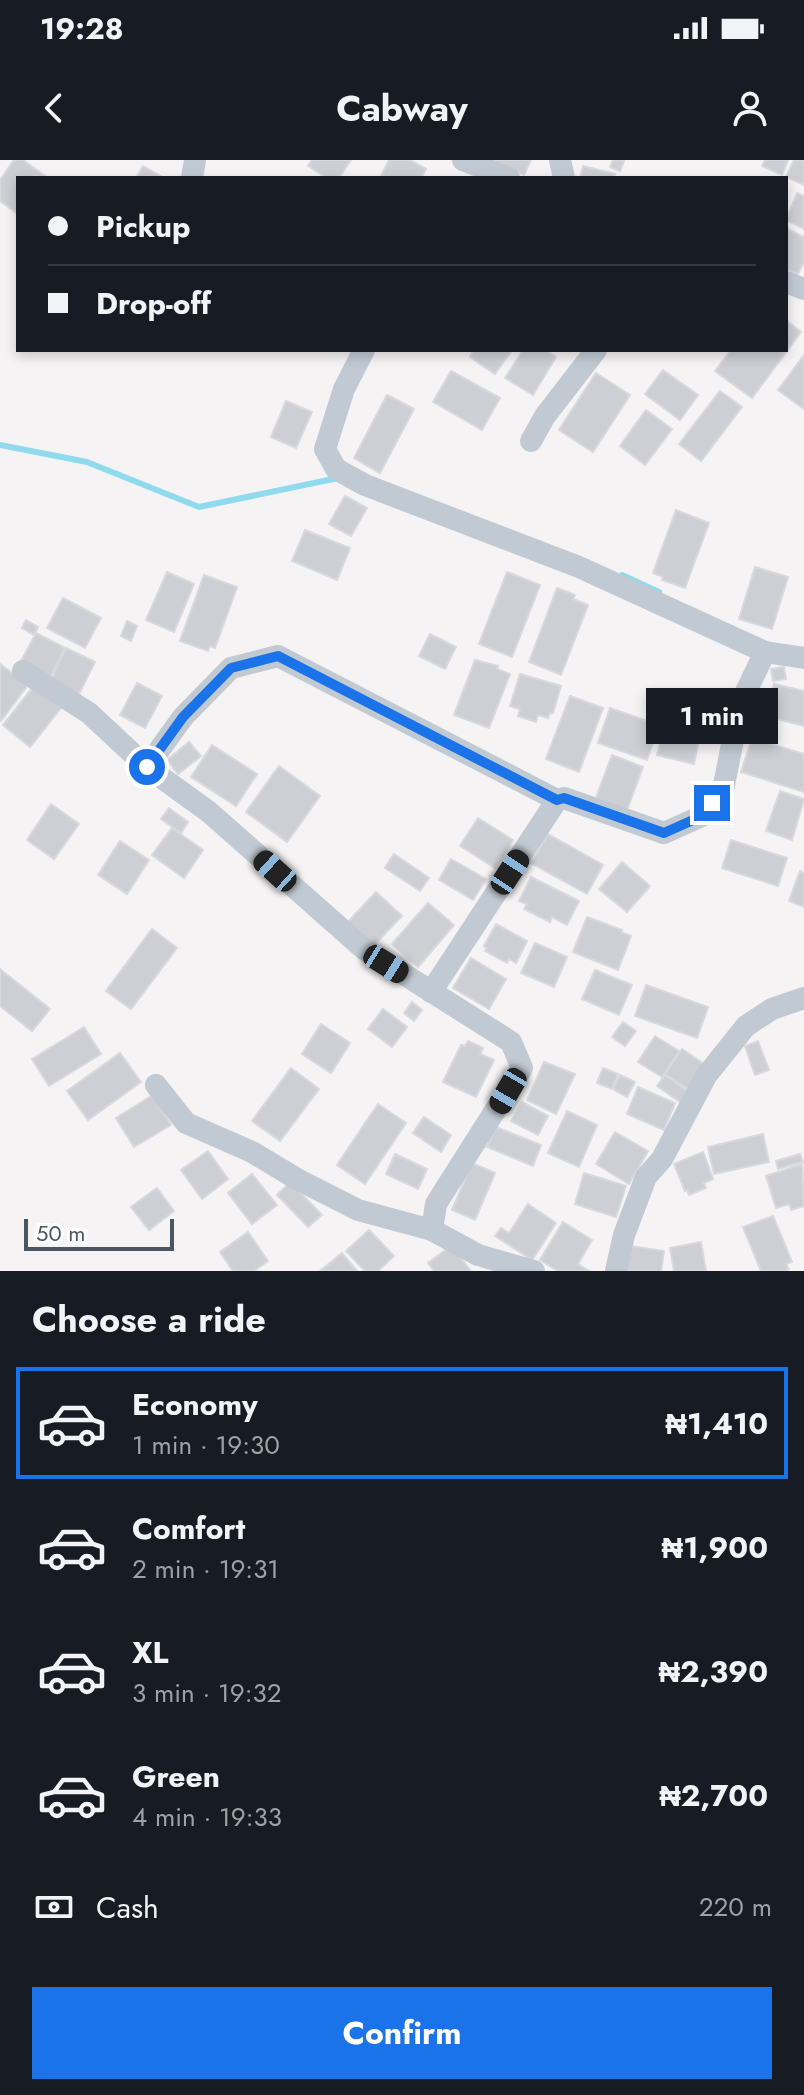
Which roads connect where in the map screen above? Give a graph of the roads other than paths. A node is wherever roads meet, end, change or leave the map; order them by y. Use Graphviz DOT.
graph roads {
  1 [pos="473,169"];
  2 [pos="501,176"];
  3 [pos="363,352"];
  4 [pos="594,352"];
  5 [pos="531,441"];
  6 [pos="765,652"];
  7 [pos="804,658"];
  8 [pos="23,671"];
  9 [pos="147,767"];
  10 [pos="557,800"];
  11 [pos="431,992"];
  12 [pos="804,998"];
  13 [pos="156,1085"];
  14 [pos="432,1230"];
  15 [pos="534,1271"];
  16 [pos="616,1271"];
  1 -- 2 [label="street"];
  3 -- 6 [label="street"];
  4 -- 5 [label="street"];
  6 -- 7 [label="street"];
  6 -- 10 [label="street"];
  8 -- 9 [label="street"];
  9 -- 10 [label="street"];
  9 -- 11 [label="street"];
  10 -- 11 [label="street"];
  11 -- 14 [label="street"];
  12 -- 16 [label="street"];
  13 -- 14 [label="street"];
  14 -- 15 [label="street"];
}
